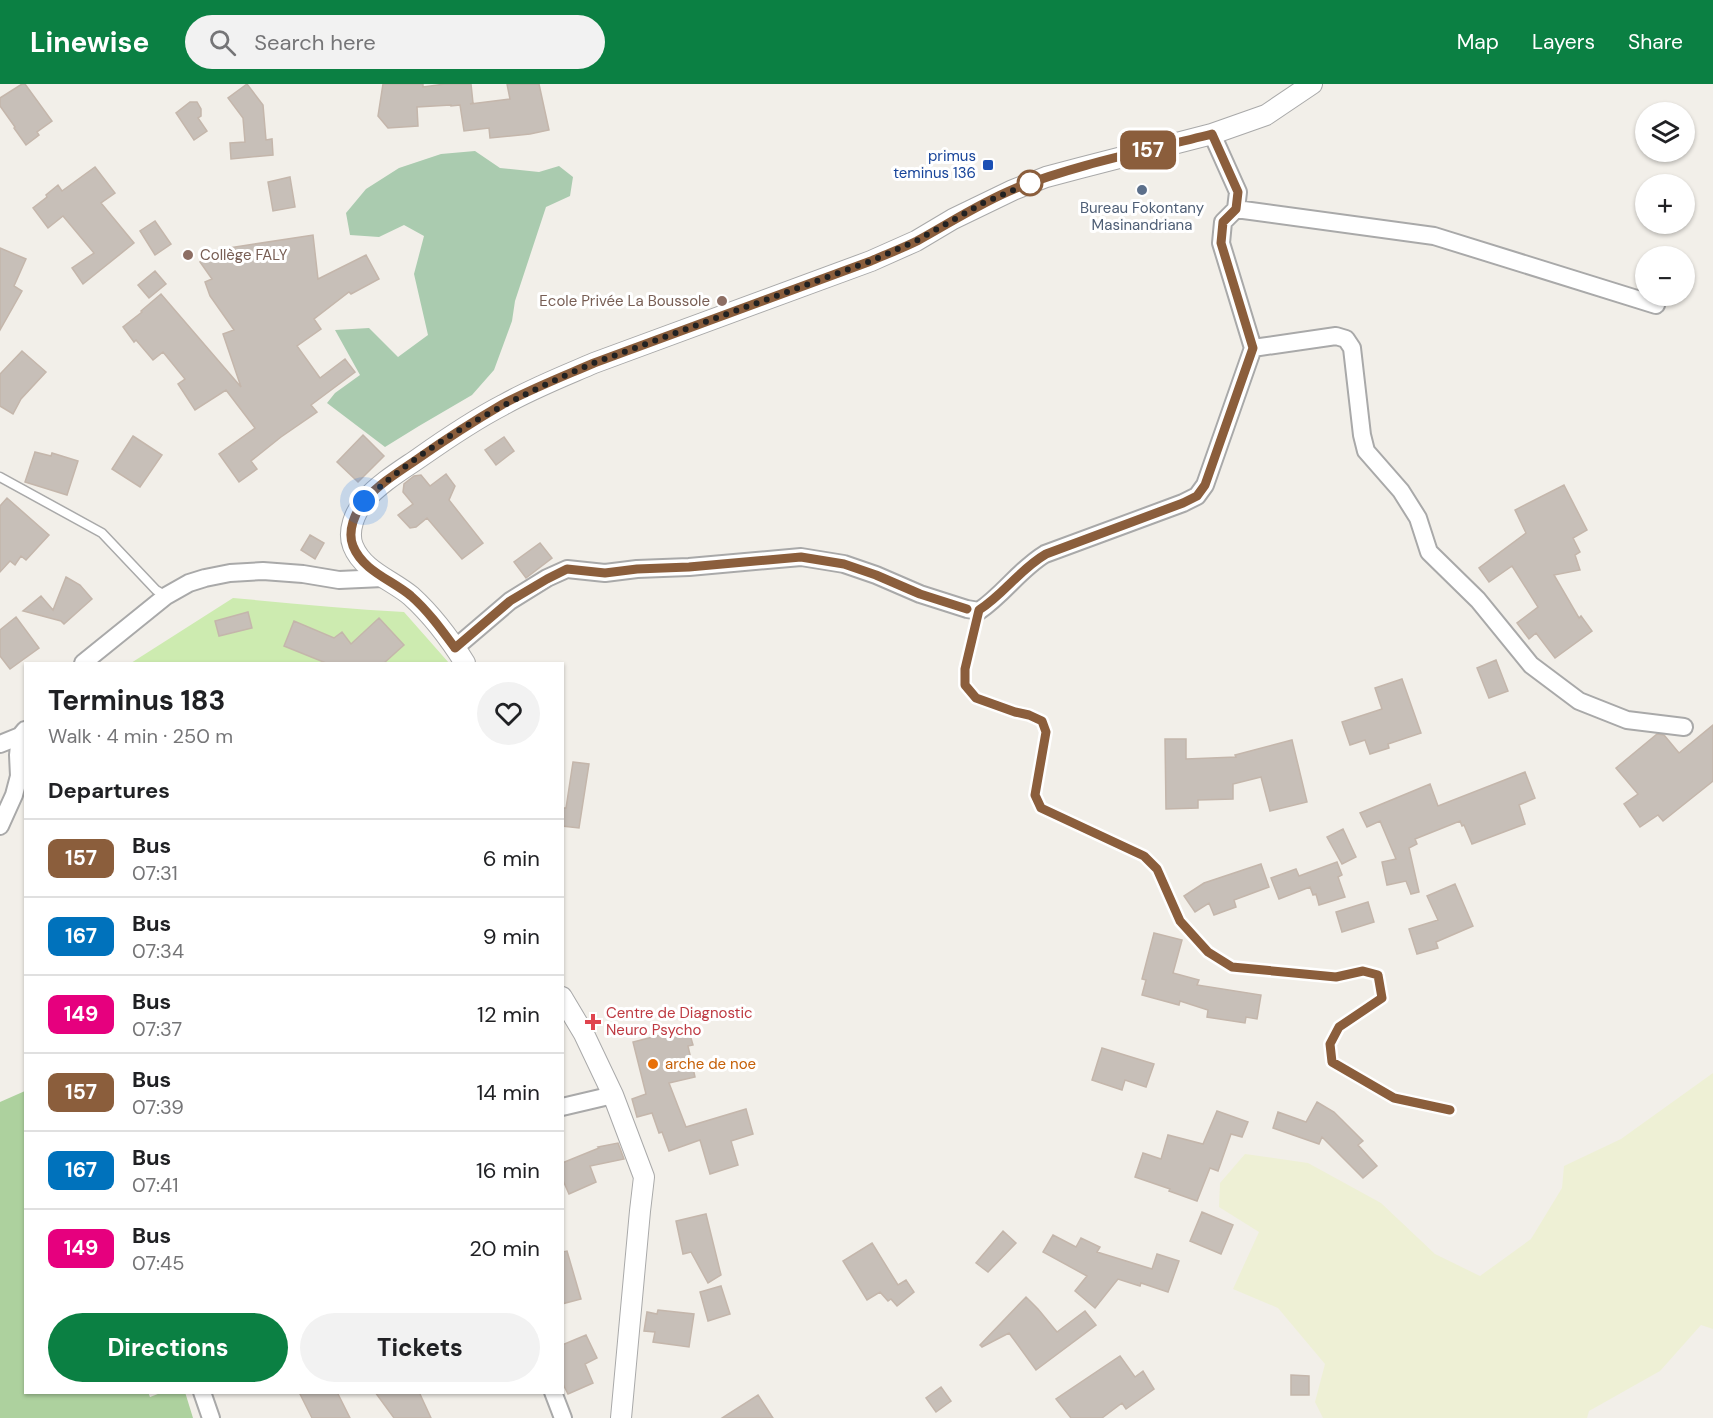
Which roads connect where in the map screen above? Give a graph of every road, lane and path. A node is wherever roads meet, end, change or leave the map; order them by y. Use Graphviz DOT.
graph roads {
  1 [pos="1312,84"];
  2 [pos="1212,134"];
  3 [pos="1236,209"];
  4 [pos="1635,298"];
  5 [pos="1253,348"];
  6 [pos="0,477"];
  7 [pos="383,578"];
  8 [pos="166,596"];
  9 [pos="979,610"];
  10 [pos="460,655"];
  11 [pos="85,662"];
  12 [pos="1684,727"];
  13 [pos="23,732"];
  14 [pos="0,744"];
  15 [pos="0,826"];
  16 [pos="564,1000"];
  17 [pos="613,1095"];
  18 [pos="564,1107"];
  19 [pos="1450,1110"];
  20 [pos="202,1394"];
  21 [pos="554,1394"];
  22 [pos="211,1418"];
  23 [pos="563,1418"];
  24 [pos="621,1418"];
  1 -- 2 [label="street"];
  2 -- 3 [label="street"];
  2 -- 7 [label="street"];
  3 -- 4 [label="street"];
  3 -- 5 [label="street"];
  5 -- 9 [label="street"];
  5 -- 12 [label="street"];
  6 -- 8 [label="lane"];
  7 -- 8 [label="street"];
  7 -- 10 [label="street"];
  8 -- 11 [label="street"];
  9 -- 10 [label="street"];
  9 -- 19 [label="lane"];
  13 -- 14 [label="street"];
  13 -- 15 [label="street"];
  16 -- 17 [label="street"];
  17 -- 18 [label="street"];
  17 -- 24 [label="street"];
  20 -- 22 [label="street"];
  21 -- 23 [label="street"];
}
